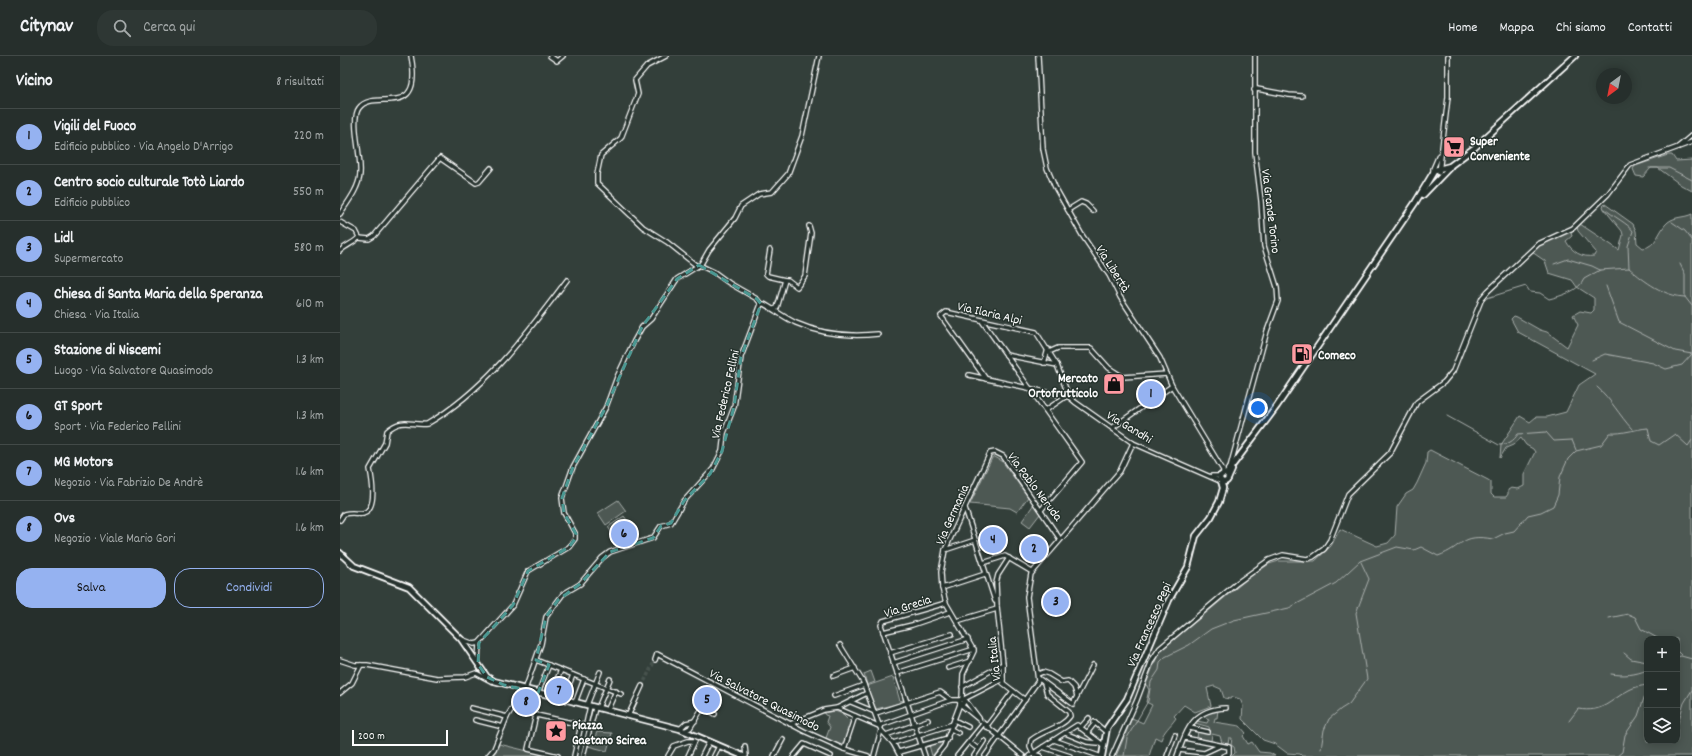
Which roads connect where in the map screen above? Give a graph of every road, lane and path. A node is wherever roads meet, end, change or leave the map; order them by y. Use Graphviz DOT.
graph roads {
  1 [pos="411,56"];
  2 [pos="550,56"];
  3 [pos="563,56"];
  4 [pos="666,56"];
  5 [pos="819,56"];
  6 [pos="1038,56"];
  7 [pos="1255,56"];
  8 [pos="1448,56"];
  9 [pos="1576,56"];
  10 [pos="1254,90"];
  11 [pos="1302,96"];
  12 [pos="1692,135"];
  13 [pos="1692,142"];
  14 [pos="1678,148"];
  15 [pos="1441,150"];
  16 [pos="491,168"];
  17 [pos="1437,172"];
  18 [pos="1415,203"];
  19 [pos="1068,210"];
  20 [pos="1093,211"];
  21 [pos="340,214"];
  22 [pos="340,222"];
  23 [pos="809,226"];
  24 [pos="359,238"];
  25 [pos="770,250"];
  26 [pos="340,251"];
  27 [pos="698,266"];
  28 [pos="567,280"];
  29 [pos="785,280"];
  30 [pos="761,304"];
  31 [pos="774,309"];
  32 [pos="982,321"];
  33 [pos="878,334"];
  34 [pos="1048,350"];
  35 [pos="1006,355"];
  36 [pos="1044,363"];
  37 [pos="1057,365"];
  38 [pos="1168,374"];
  39 [pos="969,375"];
  40 [pos="986,379"];
  41 [pos="1172,386"];
  42 [pos="1031,390"];
  43 [pos="1067,397"];
  44 [pos="1046,410"];
  45 [pos="1112,428"];
  46 [pos="1133,443"];
  47 [pos="990,453"];
  48 [pos="1240,455"];
  49 [pos="1232,457"];
  50 [pos="1235,462"];
  51 [pos="1224,478"];
  52 [pos="965,508"];
  53 [pos="1041,510"];
  54 [pos="340,520"];
  55 [pos="1060,539"];
  56 [pos="975,540"];
  57 [pos="945,550"];
  58 [pos="340,553"];
  59 [pos="1009,558"];
  60 [pos="983,564"];
  61 [pos="1032,572"];
  62 [pos="985,574"];
  63 [pos="942,588"];
  64 [pos="946,603"];
  65 [pos="997,607"];
  66 [pos="950,612"];
  67 [pos="956,621"];
  68 [pos="883,632"];
  69 [pos="952,634"];
  70 [pos="461,639"];
  71 [pos="968,639"];
  72 [pos="479,643"];
  73 [pos="840,645"];
  74 [pos="974,649"];
  75 [pos="890,653"];
  76 [pos="340,660"];
  77 [pos="536,660"];
  78 [pos="655,660"];
  79 [pos="970,661"];
  80 [pos="893,663"];
  81 [pos="478,664"];
  82 [pos="1003,664"];
  83 [pos="1093,664"];
  84 [pos="361,665"];
  85 [pos="548,665"];
  86 [pos="855,668"];
  87 [pos="948,668"];
  88 [pos="561,670"];
  89 [pos="600,672"];
  90 [pos="897,673"];
  91 [pos="1038,674"];
  92 [pos="573,675"];
  93 [pos="833,676"];
  94 [pos="1038,678"];
  95 [pos="584,679"];
  96 [pos="610,679"];
  97 [pos="1003,679"];
  98 [pos="494,682"];
  99 [pos="1044,683"];
  100 [pos="596,684"];
  101 [pos="864,685"];
  102 [pos="642,686"];
  103 [pos="962,687"];
  104 [pos="607,688"];
  105 [pos="524,690"];
  106 [pos="616,691"];
  107 [pos="1012,691"];
  108 [pos="340,693"];
  109 [pos="536,693"];
  110 [pos="621,694"];
  111 [pos="867,694"];
  112 [pos="550,696"];
  113 [pos="834,696"];
  114 [pos="1077,696"];
  115 [pos="563,700"];
  116 [pos="951,700"];
  117 [pos="1025,700"];
  118 [pos="962,701"];
  119 [pos="852,702"];
  120 [pos="575,703"];
  121 [pos="907,704"];
  122 [pos="593,707"];
  123 [pos="471,708"];
  124 [pos="837,708"];
  125 [pos="1226,708"];
  126 [pos="608,711"];
  127 [pos="875,712"];
  128 [pos="715,714"];
  129 [pos="911,714"];
  130 [pos="536,715"];
  131 [pos="507,716"];
  132 [pos="628,716"];
  133 [pos="855,716"];
  134 [pos="1089,718"];
  135 [pos="475,720"];
  136 [pos="928,720"];
  137 [pos="695,721"];
  138 [pos="689,722"];
  139 [pos="954,722"];
  140 [pos="790,724"];
  141 [pos="914,725"];
  142 [pos="985,725"];
  143 [pos="584,726"];
  144 [pos="503,727"];
  145 [pos="881,727"];
  146 [pos="968,727"];
  147 [pos="1080,728"];
  148 [pos="1190,728"];
  149 [pos="951,729"];
  150 [pos="684,731"];
  151 [pos="1106,732"];
  152 [pos="1208,732"];
  153 [pos="958,733"];
  154 [pos="1065,733"];
  155 [pos="1087,733"];
  156 [pos="886,735"];
  157 [pos="918,735"];
  158 [pos="1000,736"];
  159 [pos="1175,736"];
  160 [pos="695,738"];
  161 [pos="948,738"];
  162 [pos="1185,738"];
  163 [pos="783,740"];
  164 [pos="1054,740"];
  165 [pos="984,741"];
  166 [pos="709,742"];
  167 [pos="969,742"];
  168 [pos="894,743"];
  169 [pos="1101,744"];
  170 [pos="1220,745"];
  171 [pos="719,746"];
  172 [pos="745,746"];
  173 [pos="921,746"];
  174 [pos="1044,746"];
  175 [pos="844,749"];
  176 [pos="978,749"];
  177 [pos="1179,750"];
  178 [pos="1033,753"];
  179 [pos="733,754"];
  180 [pos="900,754"];
  181 [pos="1204,754"];
  182 [pos="551,755"];
  183 [pos="488,756"];
  184 [pos="558,756"];
  185 [pos="574,756"];
  186 [pos="579,756"];
  187 [pos="584,756"];
  188 [pos="668,756"];
  189 [pos="688,756"];
  190 [pos="702,756"];
  191 [pos="714,756"];
  192 [pos="743,756"];
  193 [pos="746,756"];
  194 [pos="774,756"];
  195 [pos="794,756"];
  196 [pos="831,756"];
  197 [pos="868,756"];
  198 [pos="874,756"];
  199 [pos="924,756"];
  200 [pos="936,756"];
  201 [pos="957,756"];
  202 [pos="974,756"];
  203 [pos="985,756"];
  204 [pos="1023,756"];
  205 [pos="1029,756"];
  206 [pos="1040,756"];
  207 [pos="1070,756"];
  208 [pos="1100,756"];
  209 [pos="1112,756"];
  210 [pos="1167,756"];
  211 [pos="1177,756"];
  212 [pos="1223,756"];
  1 -- 21 [label="street"];
  2 -- 3 [label="street"];
  4 -- 27 [label="street"];
  5 -- 27 [label="street"];
  6 -- 19 [label="street, Via Libertà"];
  7 -- 10 [label="street, Via Grande Torino"];
  8 -- 15 [label="street"];
  9 -- 17 [label="main road"];
  10 -- 11 [label="street"];
  10 -- 49 [label="street, Via Grande Torino"];
  12 -- 14 [label="street"];
  13 -- 14 [label="street"];
  14 -- 209 [label="street"];
  15 -- 17 [label="street"];
  15 -- 17 [label="street"];
  16 -- 24 [label="street"];
  17 -- 18 [label="main road"];
  17 -- 18 [label="main road"];
  18 -- 48 [label="main road"];
  19 -- 20 [label="street"];
  19 -- 38 [label="street, Via Libertà"];
  22 -- 24 [label="street"];
  23 -- 29 [label="street"];
  24 -- 26 [label="street"];
  25 -- 29 [label="street"];
  27 -- 30 [label="street"];
  27 -- 72 [label="street"];
  28 -- 54 [label="street"];
  29 -- 31 [label="street"];
  30 -- 31 [label="street"];
  30 -- 77 [label="street, Via Federico Fellini"];
  31 -- 33 [label="street"];
  32 -- 34 [label="street, Via Ilaria Alpi"];
  32 -- 35 [label="street"];
  32 -- 40 [label="street, Via Ilaria Alpi"];
  34 -- 36 [label="street"];
  34 -- 37 [label="street"];
  34 -- 38 [label="street"];
  35 -- 36 [label="street"];
  35 -- 42 [label="street"];
  36 -- 37 [label="street"];
  37 -- 43 [label="street"];
  38 -- 41 [label="street, Via Libertà"];
  39 -- 40 [label="street"];
  40 -- 42 [label="street"];
  41 -- 45 [label="street"];
  41 -- 51 [label="street, Via Libertà"];
  42 -- 43 [label="street"];
  42 -- 44 [label="street"];
  43 -- 44 [label="street"];
  43 -- 45 [label="street, Via Gandhi"];
  44 -- 53 [label="street"];
  45 -- 46 [label="street, Via Gandhi"];
  46 -- 51 [label="street, Via Gandhi"];
  46 -- 55 [label="street"];
  47 -- 52 [label="street, Via Germania"];
  47 -- 53 [label="street, Via Pablo Neruda"];
  48 -- 50 [label="main road"];
  48 -- 51 [label="main road"];
  49 -- 50 [label="street"];
  49 -- 51 [label="street, Via Grande Torino"];
  50 -- 51 [label="main road"];
  51 -- 151 [label="main road, Via Francesco Pepi"];
  52 -- 56 [label="street"];
  52 -- 57 [label="street, Via Germania"];
  53 -- 55 [label="street, Via Pablo Neruda"];
  55 -- 61 [label="street"];
  56 -- 57 [label="street"];
  56 -- 60 [label="street"];
  57 -- 63 [label="street, Via Germania"];
  58 -- 70 [label="main road"];
  59 -- 60 [label="street"];
  59 -- 61 [label="street"];
  59 -- 65 [label="street"];
  60 -- 62 [label="street"];
  61 -- 91 [label="street"];
  62 -- 63 [label="street"];
  62 -- 65 [label="street"];
  63 -- 64 [label="street, Via Germania"];
  64 -- 66 [label="street, Via Germania"];
  64 -- 68 [label="street, Via Grecia"];
  65 -- 67 [label="street"];
  65 -- 82 [label="street, Via Italia"];
  66 -- 67 [label="street, Via Germania"];
  66 -- 68 [label="street"];
  67 -- 71 [label="street, Via Germania"];
  68 -- 75 [label="street"];
  69 -- 75 [label="street"];
  70 -- 72 [label="street"];
  70 -- 81 [label="main road"];
  71 -- 74 [label="street, Via Germania"];
  71 -- 80 [label="street"];
  72 -- 81 [label="street"];
  73 -- 86 [label="street"];
  74 -- 79 [label="street"];
  74 -- 90 [label="street"];
  75 -- 80 [label="street"];
  76 -- 84 [label="street"];
  77 -- 85 [label="street"];
  77 -- 105 [label="street, Via Federico Fellini"];
  78 -- 140 [label="street, Via Salvatore Quasimodo"];
  79 -- 87 [label="street"];
  79 -- 103 [label="street"];
  80 -- 90 [label="street"];
  81 -- 98 [label="main road"];
  82 -- 97 [label="street, Via Italia"];
  82 -- 103 [label="street"];
  83 -- 114 [label="street"];
  84 -- 98 [label="street"];
  84 -- 108 [label="street"];
  85 -- 88 [label="street"];
  85 -- 109 [label="street"];
  86 -- 93 [label="street"];
  86 -- 101 [label="street"];
  88 -- 92 [label="street"];
  88 -- 112 [label="street"];
  89 -- 100 [label="street"];
  90 -- 121 [label="street"];
  91 -- 94 [label="street"];
  91 -- 114 [label="street"];
  92 -- 95 [label="street"];
  92 -- 115 [label="street"];
  94 -- 99 [label="street"];
  94 -- 117 [label="street"];
  95 -- 100 [label="street"];
  95 -- 120 [label="street"];
  96 -- 104 [label="street"];
  97 -- 107 [label="street, Via Italia"];
  97 -- 118 [label="street"];
  98 -- 105 [label="main road"];
  99 -- 114 [label="street"];
  99 -- 178 [label="street"];
  100 -- 104 [label="street"];
  100 -- 122 [label="street"];
  101 -- 111 [label="street"];
  101 -- 113 [label="street"];
  102 -- 132 [label="street"];
  103 -- 118 [label="street"];
  104 -- 106 [label="street"];
  104 -- 122 [label="street"];
  105 -- 109 [label="main road"];
  105 -- 131 [label="street, Via Federico Fellini"];
  106 -- 110 [label="street"];
  106 -- 126 [label="street"];
  107 -- 117 [label="street, Via Italia"];
  107 -- 142 [label="street"];
  109 -- 112 [label="main road"];
  109 -- 130 [label="street"];
  111 -- 119 [label="street"];
  111 -- 127 [label="street"];
  112 -- 115 [label="main road"];
  115 -- 120 [label="main road"];
  116 -- 118 [label="street"];
  116 -- 121 [label="street"];
  116 -- 129 [label="street"];
  117 -- 158 [label="street"];
  118 -- 139 [label="street"];
  118 -- 142 [label="street"];
  119 -- 124 [label="street"];
  119 -- 127 [label="street"];
  120 -- 122 [label="main road"];
  121 -- 127 [label="street"];
  121 -- 129 [label="street"];
  122 -- 126 [label="main road"];
  122 -- 143 [label="street"];
  122 -- 187 [label="street"];
  123 -- 131 [label="street"];
  124 -- 133 [label="street"];
  124 -- 140 [label="street"];
  125 -- 148 [label="street"];
  126 -- 132 [label="main road"];
  127 -- 145 [label="street"];
  128 -- 137 [label="street"];
  129 -- 141 [label="street"];
  129 -- 145 [label="street"];
  130 -- 143 [label="street"];
  130 -- 182 [label="street"];
  131 -- 144 [label="street, Via Federico Fellini"];
  132 -- 150 [label="main road"];
  133 -- 145 [label="street"];
  133 -- 175 [label="street"];
  134 -- 147 [label="street"];
  135 -- 144 [label="street"];
  136 -- 141 [label="street"];
  137 -- 138 [label="street"];
  137 -- 150 [label="street"];
  137 -- 160 [label="street"];
  138 -- 150 [label="street"];
  138 -- 150 [label="street"];
  139 -- 146 [label="street"];
  139 -- 149 [label="street"];
  139 -- 157 [label="street"];
  140 -- 175 [label="street, Via Salvatore Quasimodo"];
  141 -- 156 [label="street"];
  141 -- 157 [label="street"];
  142 -- 158 [label="street"];
  142 -- 167 [label="street"];
  143 -- 185 [label="street"];
  143 -- 186 [label="street"];
  144 -- 183 [label="street, Via Federico Fellini"];
  145 -- 156 [label="street"];
  145 -- 198 [label="street"];
  147 -- 154 [label="street"];
  147 -- 155 [label="street"];
  148 -- 152 [label="street"];
  148 -- 162 [label="street"];
  149 -- 153 [label="street"];
  149 -- 161 [label="street"];
  150 -- 160 [label="main road"];
  151 -- 155 [label="street"];
  151 -- 169 [label="main road, Via Francesco Pepi"];
  154 -- 164 [label="street"];
  154 -- 169 [label="street"];
  155 -- 169 [label="street"];
  156 -- 168 [label="street"];
  157 -- 168 [label="street"];
  157 -- 173 [label="street"];
  158 -- 203 [label="street"];
  158 -- 204 [label="street"];
  159 -- 210 [label="street"];
  160 -- 166 [label="main road"];
  160 -- 188 [label="street"];
  160 -- 189 [label="street"];
  161 -- 173 [label="street"];
  161 -- 200 [label="street"];
  162 -- 170 [label="street"];
  162 -- 177 [label="street"];
  163 -- 194 [label="street"];
  164 -- 174 [label="street"];
  164 -- 208 [label="street"];
  165 -- 176 [label="street"];
  166 -- 171 [label="main road"];
  166 -- 190 [label="street"];
  167 -- 176 [label="street"];
  167 -- 201 [label="street"];
  168 -- 180 [label="street"];
  169 -- 208 [label="main road, Via Francesco Pepi"];
  170 -- 181 [label="street"];
  170 -- 212 [label="street"];
  171 -- 179 [label="main road"];
  171 -- 191 [label="street"];
  172 -- 193 [label="street"];
  173 -- 180 [label="street"];
  173 -- 199 [label="street"];
  174 -- 178 [label="street"];
  174 -- 207 [label="street"];
  175 -- 197 [label="street, Via Salvatore Quasimodo"];
  176 -- 202 [label="street"];
  177 -- 181 [label="street"];
  177 -- 211 [label="street"];
  178 -- 205 [label="street"];
  178 -- 206 [label="street"];
  179 -- 192 [label="main road"];
  182 -- 184 [label="street"];
  195 -- 196 [label="street"];
}
